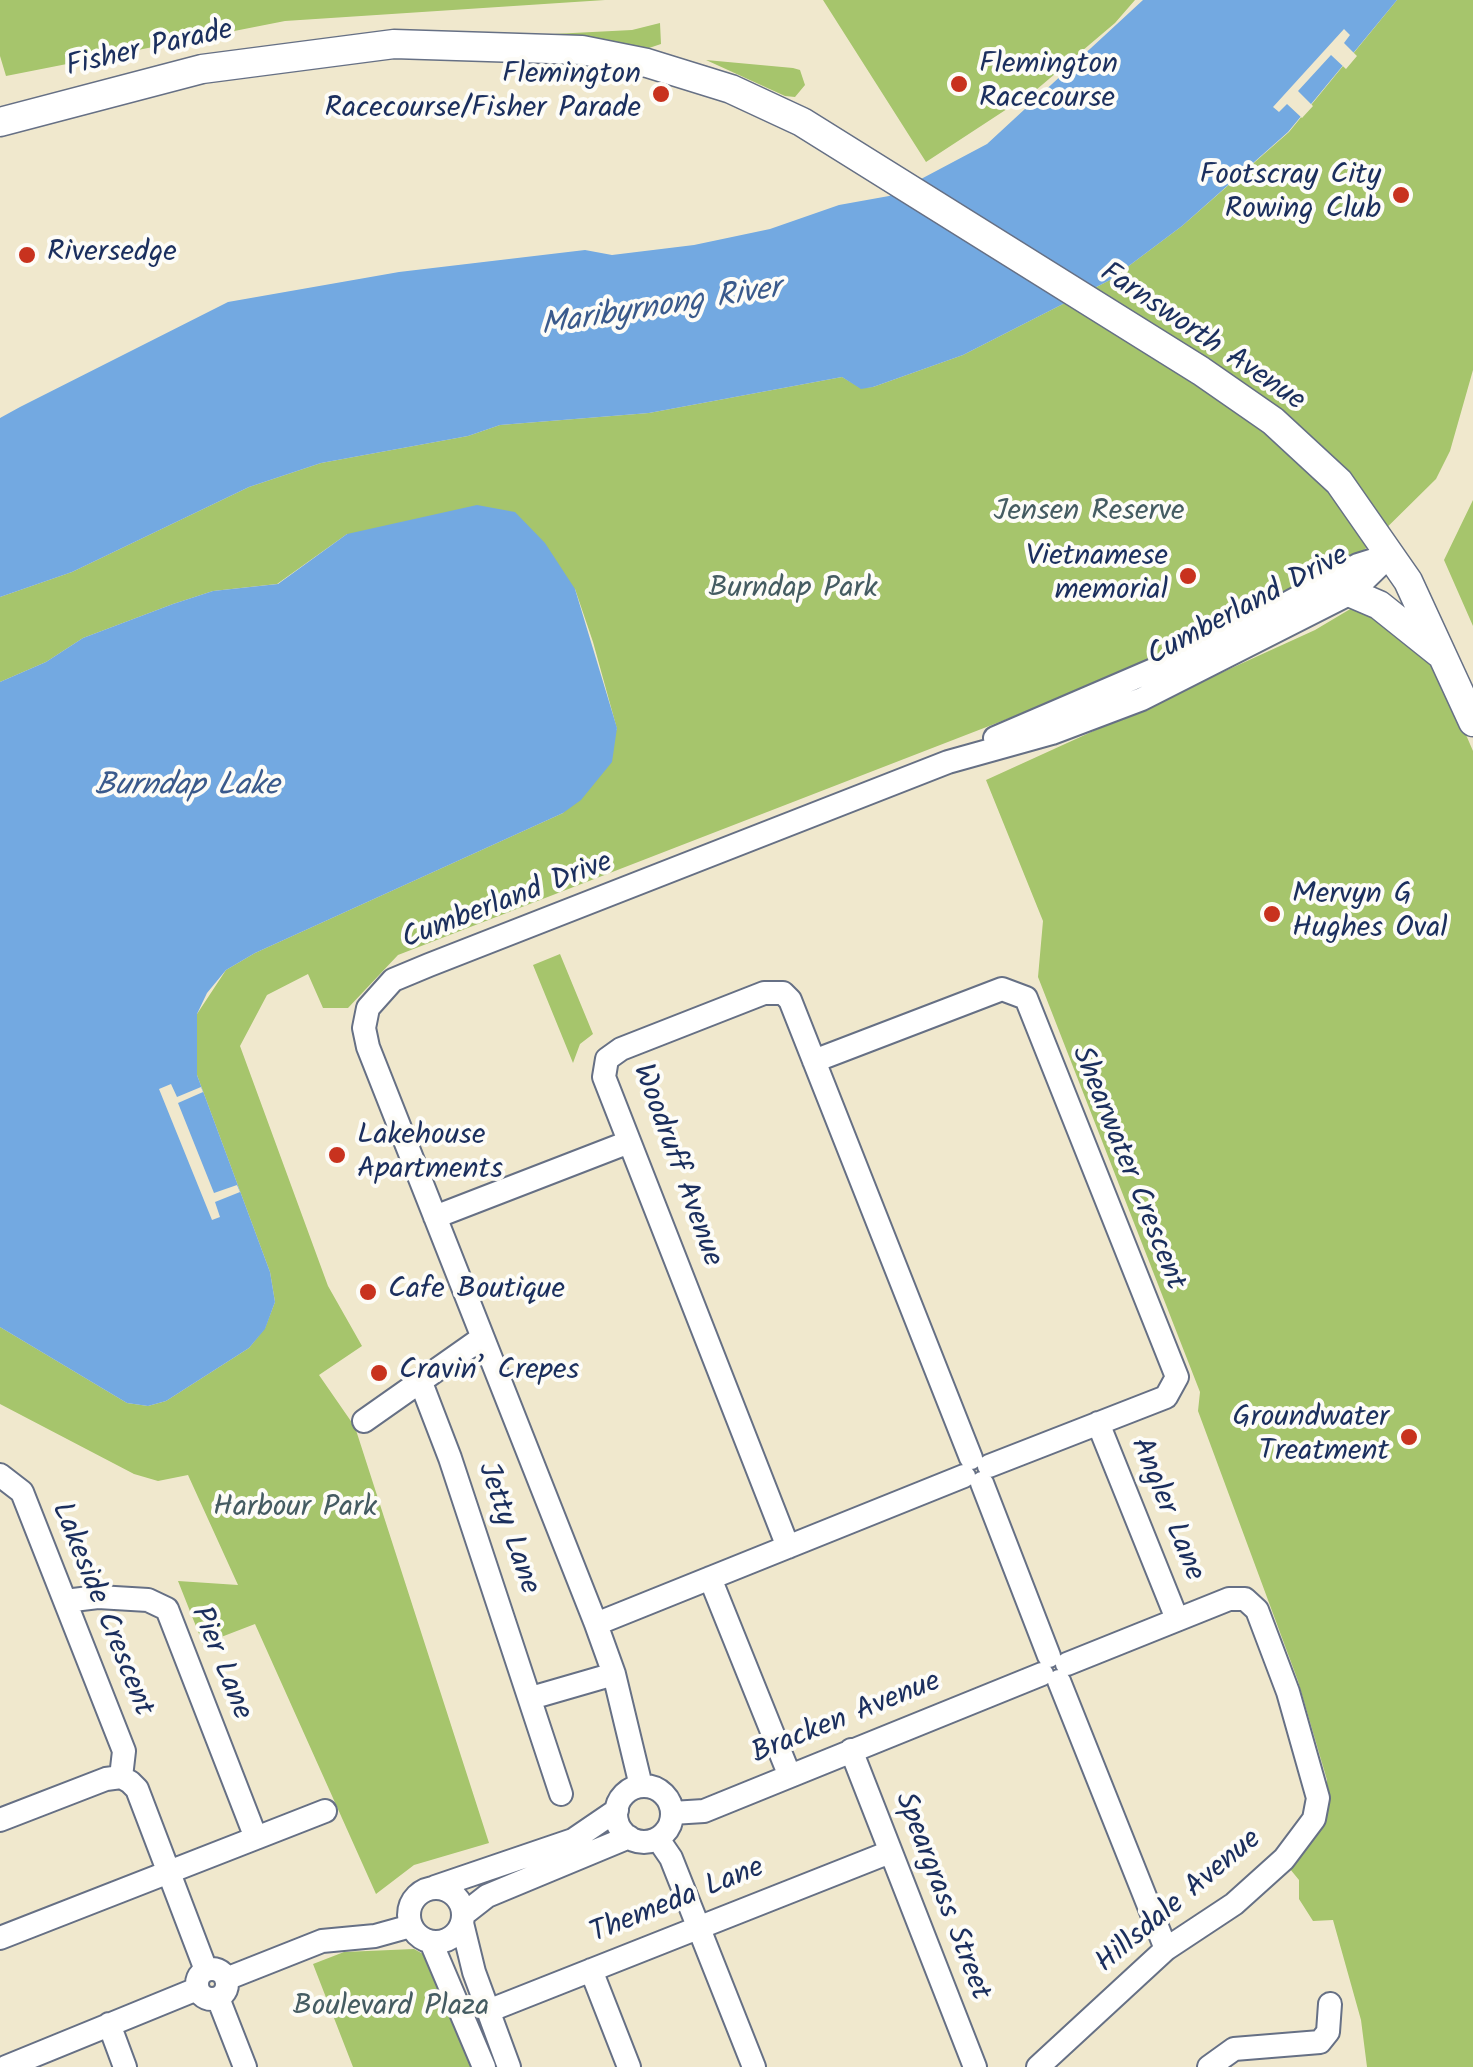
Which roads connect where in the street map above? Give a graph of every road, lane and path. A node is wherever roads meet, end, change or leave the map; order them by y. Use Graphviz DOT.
graph roads {
  1 [pos="0,122"];
  2 [pos="837,144"];
  3 [pos="1390,555"];
  4 [pos="1351,593"];
  5 [pos="1444,657"];
  6 [pos="1473,722"];
  7 [pos="948,762"];
  8 [pos="814,1061"];
  9 [pos="629,1142"];
  10 [pos="435,1218"];
  11 [pos="482,1338"];
  12 [pos="420,1380"];
  13 [pos="364,1421"];
  14 [pos="1098,1424"];
  15 [pos="976,1471"];
  16 [pos="0,1475"];
  17 [pos="788,1547"];
  18 [pos="710,1578"];
  19 [pos="1244,1599"];
  20 [pos="65,1601"];
  21 [pos="1177,1619"];
  22 [pos="596,1624"];
  23 [pos="1054,1668"];
  24 [pos="614,1674"];
  25 [pos="531,1698"];
  26 [pos="851,1750"];
  27 [pos="789,1774"];
  28 [pos="121,1777"];
  29 [pos="642,1786"];
  30 [pos="561,1794"];
  31 [pos="616,1810"];
  32 [pos="325,1811"];
  33 [pos="672,1812"];
  34 [pos="0,1820"];
  35 [pos="629,1837"];
  36 [pos="256,1838"];
  37 [pos="658,1839"];
  38 [pos="890,1852"];
  39 [pos="168,1873"];
  40 [pos="434,1887"];
  41 [pos="463,1918"];
  42 [pos="411,1926"];
  43 [pos="699,1927"];
  44 [pos="0,1938"];
  45 [pos="431,1942"];
  46 [pos="1166,1949"];
  47 [pos="590,1970"];
  48 [pos="212,1984"];
  49 [pos="1330,2004"];
  50 [pos="488,2011"];
  51 [pos="109,2024"];
  52 [pos="6,2067"];
  53 [pos="125,2067"];
  54 [pos="245,2067"];
  55 [pos="484,2067"];
  56 [pos="509,2067"];
  57 [pos="629,2067"];
  58 [pos="754,2067"];
  59 [pos="974,2067"];
  60 [pos="1038,2067"];
  61 [pos="1210,2067"];
  1 -- 2 [label="main road, Fisher Parade"];
  2 -- 3 [label="main road, Farnsworth Avenue"];
  3 -- 4 [label="street, Cumberland Drive"];
  3 -- 5 [label="main road, Farnsworth Avenue"];
  3 -- 7 [label="street, Cumberland Drive"];
  4 -- 5 [label="main road"];
  4 -- 7 [label="street, Cumberland Drive"];
  5 -- 6 [label="main road, Farnsworth Avenue"];
  7 -- 10 [label="street, Cumberland Drive"];
  8 -- 9 [label="street, Woodruff Avenue"];
  8 -- 14 [label="street, Shearwater Crescent"];
  8 -- 15 [label="street, Woodruff Avenue"];
  9 -- 10 [label="street"];
  9 -- 17 [label="street, Woodruff Avenue"];
  10 -- 11 [label="street, Cumberland Drive"];
  11 -- 12 [label="street"];
  11 -- 22 [label="street, Cumberland Drive"];
  12 -- 13 [label="street"];
  12 -- 25 [label="street, Jetty Lane"];
  14 -- 15 [label="street, Shearwater Crescent"];
  14 -- 21 [label="street, Angler Lane"];
  15 -- 17 [label="street, Shearwater Crescent"];
  15 -- 23 [label="street, Woodruff Avenue"];
  16 -- 20 [label="street, Lakeside Crescent"];
  17 -- 18 [label="street, Shearwater Crescent"];
  18 -- 22 [label="street, Shearwater Crescent"];
  18 -- 27 [label="street"];
  19 -- 21 [label="street, Bracken Avenue"];
  19 -- 46 [label="street, Hillsdale Avenue"];
  20 -- 28 [label="street, Lakeside Crescent"];
  20 -- 36 [label="street, Pier Lane"];
  21 -- 23 [label="street, Bracken Avenue"];
  22 -- 24 [label="street, Cumberland Drive"];
  23 -- 26 [label="street, Bracken Avenue"];
  23 -- 46 [label="street, Woodruff Avenue"];
  24 -- 25 [label="street"];
  24 -- 29 [label="street, Cumberland Drive"];
  25 -- 30 [label="street, Jetty Lane"];
  26 -- 27 [label="street, Bracken Avenue"];
  26 -- 38 [label="street, Speargrass Street"];
  27 -- 33 [label="street, Bracken Avenue"];
  28 -- 34 [label="street"];
  28 -- 39 [label="street"];
  29 -- 31 [label="street"];
  29 -- 33 [label="street"];
  31 -- 35 [label="street"];
  31 -- 40 [label="street"];
  32 -- 36 [label="street"];
  33 -- 37 [label="street"];
  35 -- 37 [label="street"];
  35 -- 41 [label="street"];
  36 -- 39 [label="street"];
  37 -- 43 [label="street"];
  38 -- 43 [label="street, Themeda Lane"];
  38 -- 59 [label="street, Speargrass Street"];
  39 -- 44 [label="street"];
  39 -- 48 [label="street"];
  40 -- 41 [label="street"];
  40 -- 42 [label="street"];
  41 -- 45 [label="street"];
  41 -- 50 [label="street"];
  42 -- 45 [label="street"];
  42 -- 48 [label="street"];
  43 -- 47 [label="street, Themeda Lane"];
  43 -- 58 [label="street"];
  45 -- 55 [label="street"];
  46 -- 60 [label="street, Hillsdale Avenue"];
  47 -- 50 [label="street, Themeda Lane"];
  47 -- 57 [label="street"];
  48 -- 51 [label="street"];
  48 -- 54 [label="street"];
  49 -- 61 [label="street"];
  50 -- 56 [label="street"];
  51 -- 52 [label="street"];
  51 -- 53 [label="street"];
}
